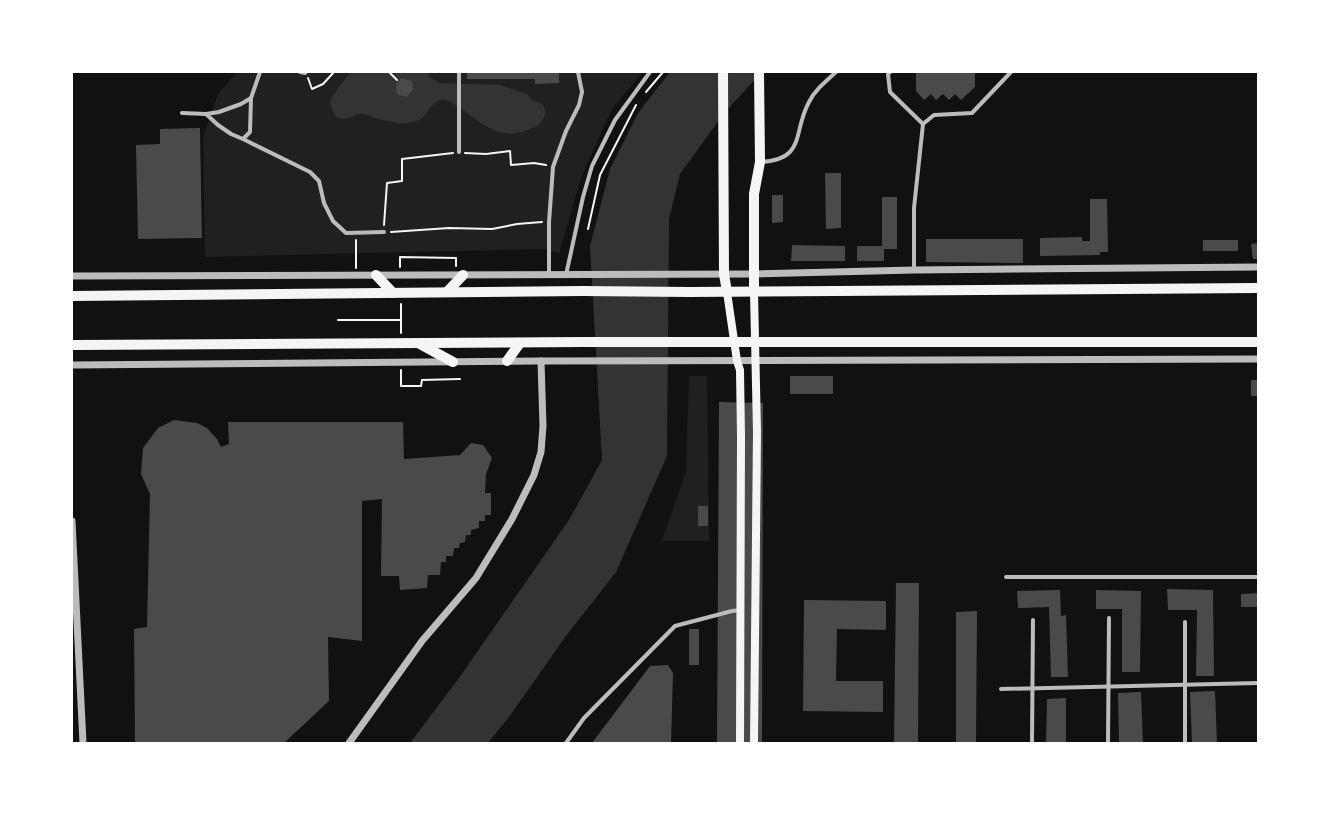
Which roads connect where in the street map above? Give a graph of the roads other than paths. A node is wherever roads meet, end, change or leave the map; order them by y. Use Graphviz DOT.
graph roads {
  1 [pos="260,72"];
  2 [pos="300,72"];
  3 [pos="578,72"];
  4 [pos="650,72"];
  5 [pos="723,72"];
  6 [pos="759,72"];
  7 [pos="836,72"];
  8 [pos="890,72"];
  9 [pos="1011,72"];
  10 [pos="306,73"];
  11 [pos="459,74"];
  12 [pos="251,98"];
  13 [pos="182,113"];
  14 [pos="206,114"];
  15 [pos="923,124"];
  16 [pos="244,139"];
  17 [pos="459,152"];
  18 [pos="760,162"];
  19 [pos="384,232"];
  20 [pos="1258,267"];
  21 [pos="914,270"];
  22 [pos="376,274"];
  23 [pos="724,274"];
  24 [pos="754,274"];
  25 [pos="463,275"];
  26 [pos="549,275"];
  27 [pos="566,275"];
  28 [pos="72,276"];
  29 [pos="1258,288"];
  30 [pos="447,292"];
  31 [pos="727,292"];
  32 [pos="754,292"];
  33 [pos="393,293"];
  34 [pos="72,296"];
  35 [pos="1258,342"];
  36 [pos="418,343"];
  37 [pos="520,343"];
  38 [pos="734,343"];
  39 [pos="755,343"];
  40 [pos="72,345"];
  41 [pos="1258,359"];
  42 [pos="507,361"];
  43 [pos="541,361"];
  44 [pos="737,361"];
  45 [pos="755,361"];
  46 [pos="453,362"];
  47 [pos="72,365"];
  48 [pos="72,521"];
  49 [pos="1006,577"];
  50 [pos="1258,577"];
  51 [pos="741,610"];
  52 [pos="1109,618"];
  53 [pos="1032,620"];
  54 [pos="1186,622"];
  55 [pos="1258,682"];
  56 [pos="1185,684"];
  57 [pos="1109,686"];
  58 [pos="1032,688"];
  59 [pos="1001,689"];
  60 [pos="83,743"];
  61 [pos="350,743"];
  62 [pos="566,743"];
  63 [pos="740,743"];
  64 [pos="754,743"];
  65 [pos="1032,743"];
  66 [pos="1108,743"];
  67 [pos="1185,743"];
  1 -- 12 [label="street"];
  2 -- 10 [label="street"];
  3 -- 26 [label="street"];
  4 -- 27 [label="street"];
  5 -- 23 [label="main road"];
  6 -- 18 [label="main road"];
  7 -- 18 [label="street"];
  8 -- 15 [label="street"];
  9 -- 15 [label="street"];
  11 -- 17 [label="street"];
  12 -- 14 [label="street"];
  12 -- 16 [label="street"];
  13 -- 14 [label="street"];
  14 -- 16 [label="street"];
  15 -- 21 [label="street"];
  16 -- 19 [label="street"];
  18 -- 24 [label="main road"];
  20 -- 21 [label="street"];
  21 -- 24 [label="street"];
  22 -- 25 [label="street"];
  22 -- 28 [label="street"];
  22 -- 33 [label="main road"];
  23 -- 24 [label="street"];
  23 -- 27 [label="street"];
  23 -- 31 [label="main road"];
  24 -- 32 [label="main road"];
  25 -- 26 [label="street"];
  25 -- 30 [label="main road"];
  26 -- 27 [label="street"];
  29 -- 32 [label="main road"];
  30 -- 31 [label="main road"];
  30 -- 33 [label="main road"];
  31 -- 32 [label="main road"];
  31 -- 38 [label="main road"];
  32 -- 39 [label="main road"];
  33 -- 34 [label="main road"];
  35 -- 39 [label="main road"];
  36 -- 37 [label="main road"];
  36 -- 40 [label="main road"];
  36 -- 46 [label="main road"];
  37 -- 38 [label="main road"];
  37 -- 42 [label="main road"];
  38 -- 39 [label="main road"];
  38 -- 44 [label="main road"];
  39 -- 45 [label="main road"];
  41 -- 45 [label="street"];
  42 -- 43 [label="street"];
  42 -- 46 [label="street"];
  43 -- 44 [label="street"];
  43 -- 61 [label="street"];
  44 -- 45 [label="street"];
  44 -- 51 [label="main road"];
  45 -- 64 [label="main road"];
  46 -- 47 [label="street"];
  48 -- 60 [label="street"];
  49 -- 50 [label="street"];
  51 -- 62 [label="street"];
  51 -- 63 [label="main road"];
  52 -- 57 [label="street"];
  53 -- 58 [label="street"];
  54 -- 56 [label="street"];
  55 -- 56 [label="street"];
  56 -- 57 [label="street"];
  56 -- 67 [label="street"];
  57 -- 58 [label="street"];
  57 -- 66 [label="street"];
  58 -- 59 [label="street"];
  58 -- 65 [label="street"];
}
